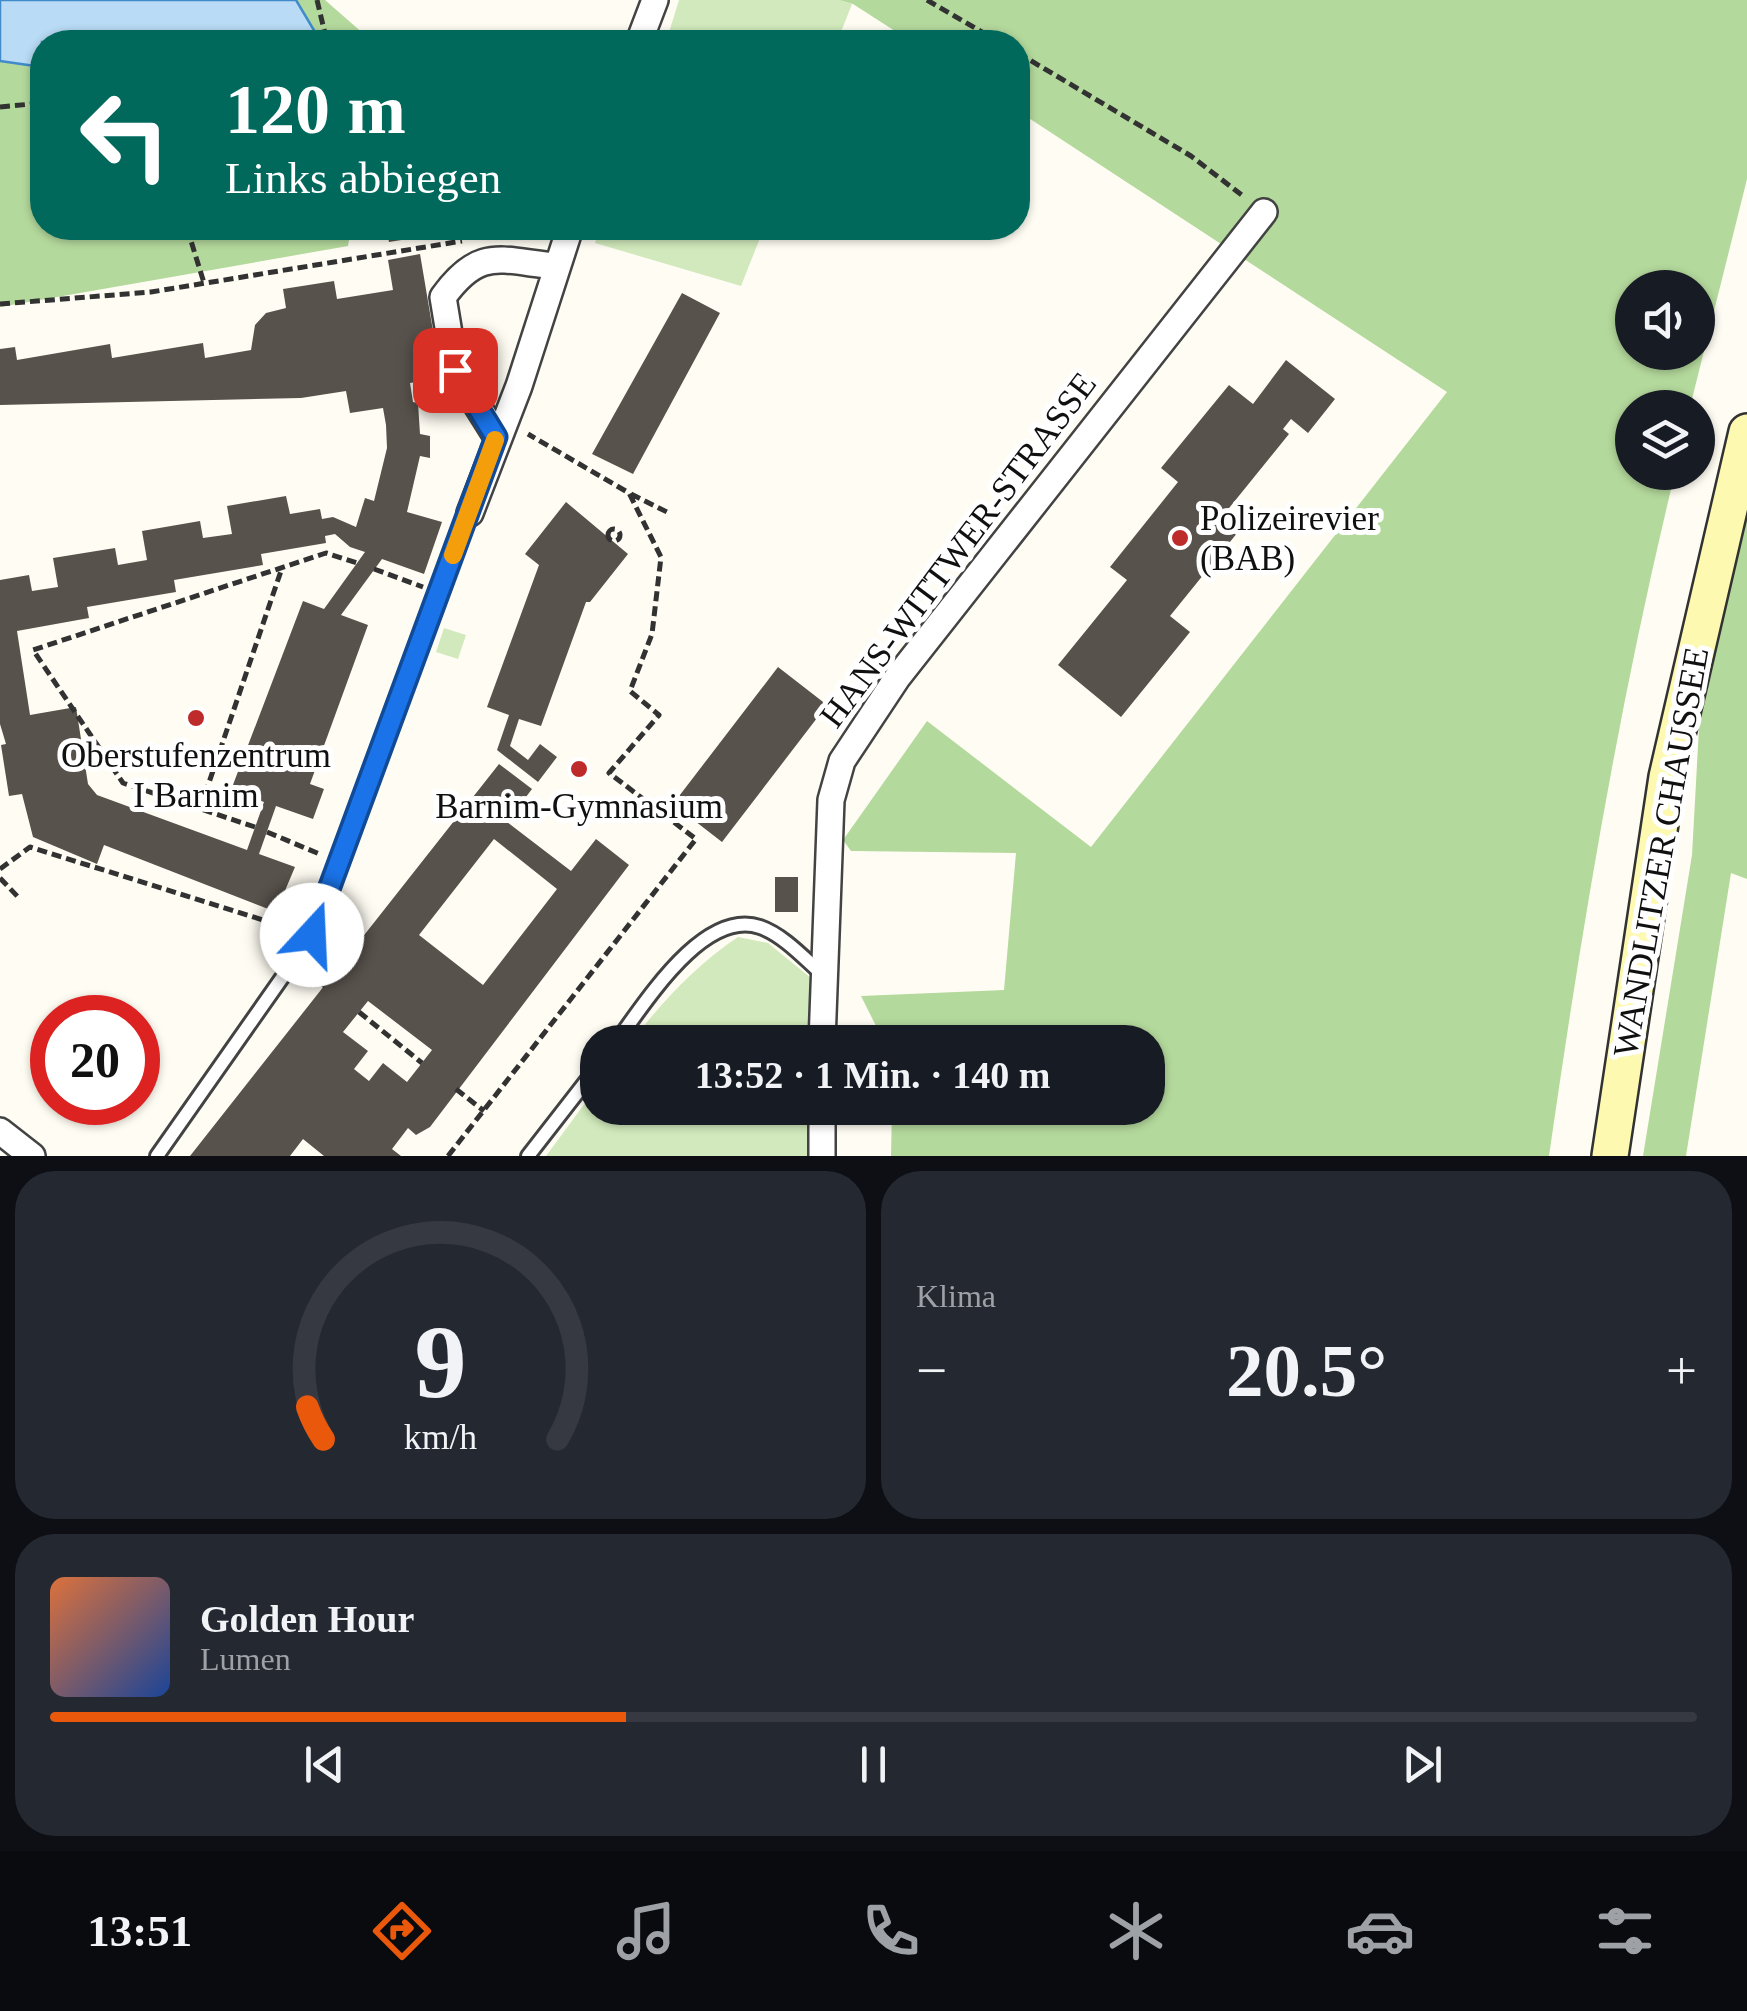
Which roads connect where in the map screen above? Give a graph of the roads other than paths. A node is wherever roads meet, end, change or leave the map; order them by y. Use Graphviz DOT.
graph roads {
  1 [pos="655,0"];
  2 [pos="644,30"];
  3 [pos="1264,212"];
  4 [pos="566,240"];
  5 [pos="557,266"];
  6 [pos="500,430"];
  7 [pos="1747,432"];
  8 [pos="470,513"];
  9 [pos="822,974"];
  10 [pos="629,1025"];
  11 [pos="822,1025"];
  12 [pos="580,1089"];
  13 [pos="822,1125"];
  14 [pos="0,1131"];
  15 [pos="32,1156"];
  16 [pos="157,1156"];
  17 [pos="528,1156"];
  18 [pos="822,1156"];
  19 [pos="1610,1156"];
  1 -- 2 [label="street"];
  3 -- 9 [label="street, HANS-WITTWER-STRASSE"];
  4 -- 5 [label="street"];
  5 -- 6 [label="street"];
  5 -- 6 [label="street"];
  6 -- 8 [label="street"];
  7 -- 19 [label="main road, WANDLITZER CHAUSSEE"];
  8 -- 16 [label="lane"];
  9 -- 10 [label="lane"];
  9 -- 11 [label="street, HANS-WITTWER-STRASSE"];
  12 -- 17 [label="lane"];
  13 -- 18 [label="street"];
  14 -- 15 [label="street"];
}
